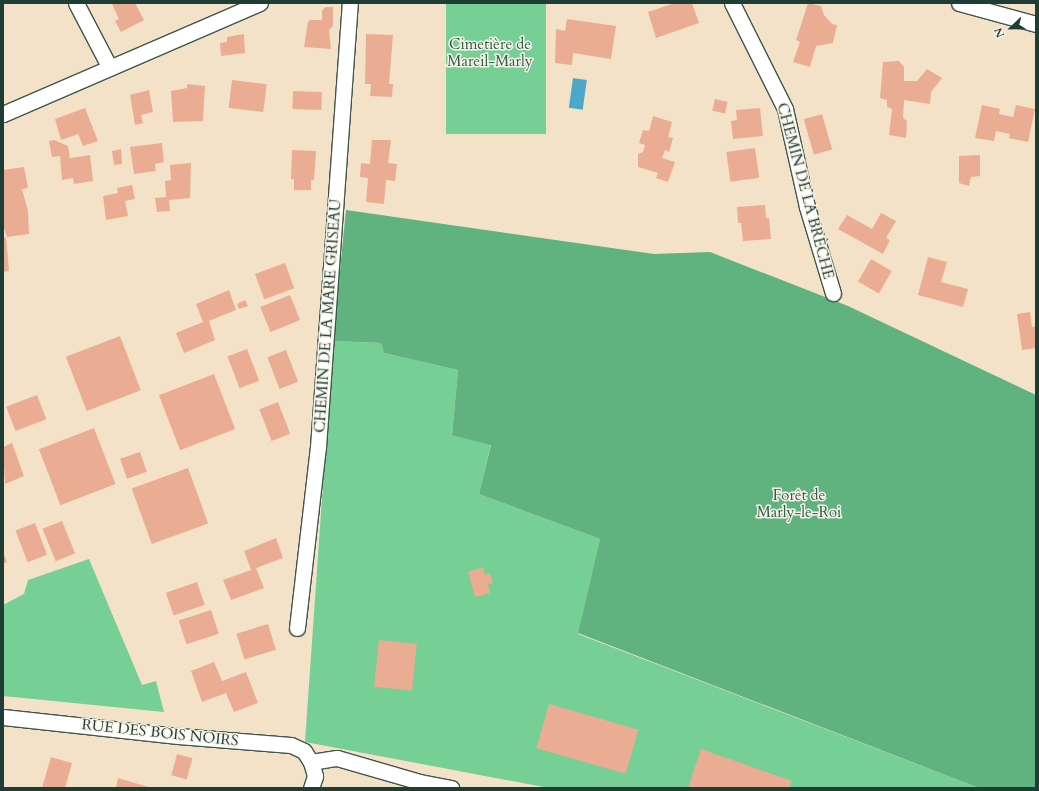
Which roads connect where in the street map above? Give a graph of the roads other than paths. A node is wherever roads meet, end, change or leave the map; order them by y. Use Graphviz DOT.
graph roads {
  1 [pos="76,3"];
  2 [pos="260,3"];
  3 [pos="350,3"];
  4 [pos="732,3"];
  5 [pos="959,3"];
  6 [pos="1036,24"];
  7 [pos="110,68"];
  8 [pos="3,112"];
  9 [pos="833,293"];
  10 [pos="297,628"];
  11 [pos="3,717"];
  12 [pos="311,762"];
  13 [pos="311,788"];
  14 [pos="451,788"];
  1 -- 7 [label="street"];
  2 -- 7 [label="street"];
  3 -- 10 [label="street, CHEMIN DE LA MARE GRISEAU"];
  4 -- 9 [label="street, CHEMIN DE LA BRÈCHE"];
  5 -- 6 [label="street"];
  7 -- 8 [label="street"];
  11 -- 12 [label="street, RUE DES BOIS NOIRS"];
  12 -- 13 [label="street"];
  12 -- 14 [label="street"];
}
